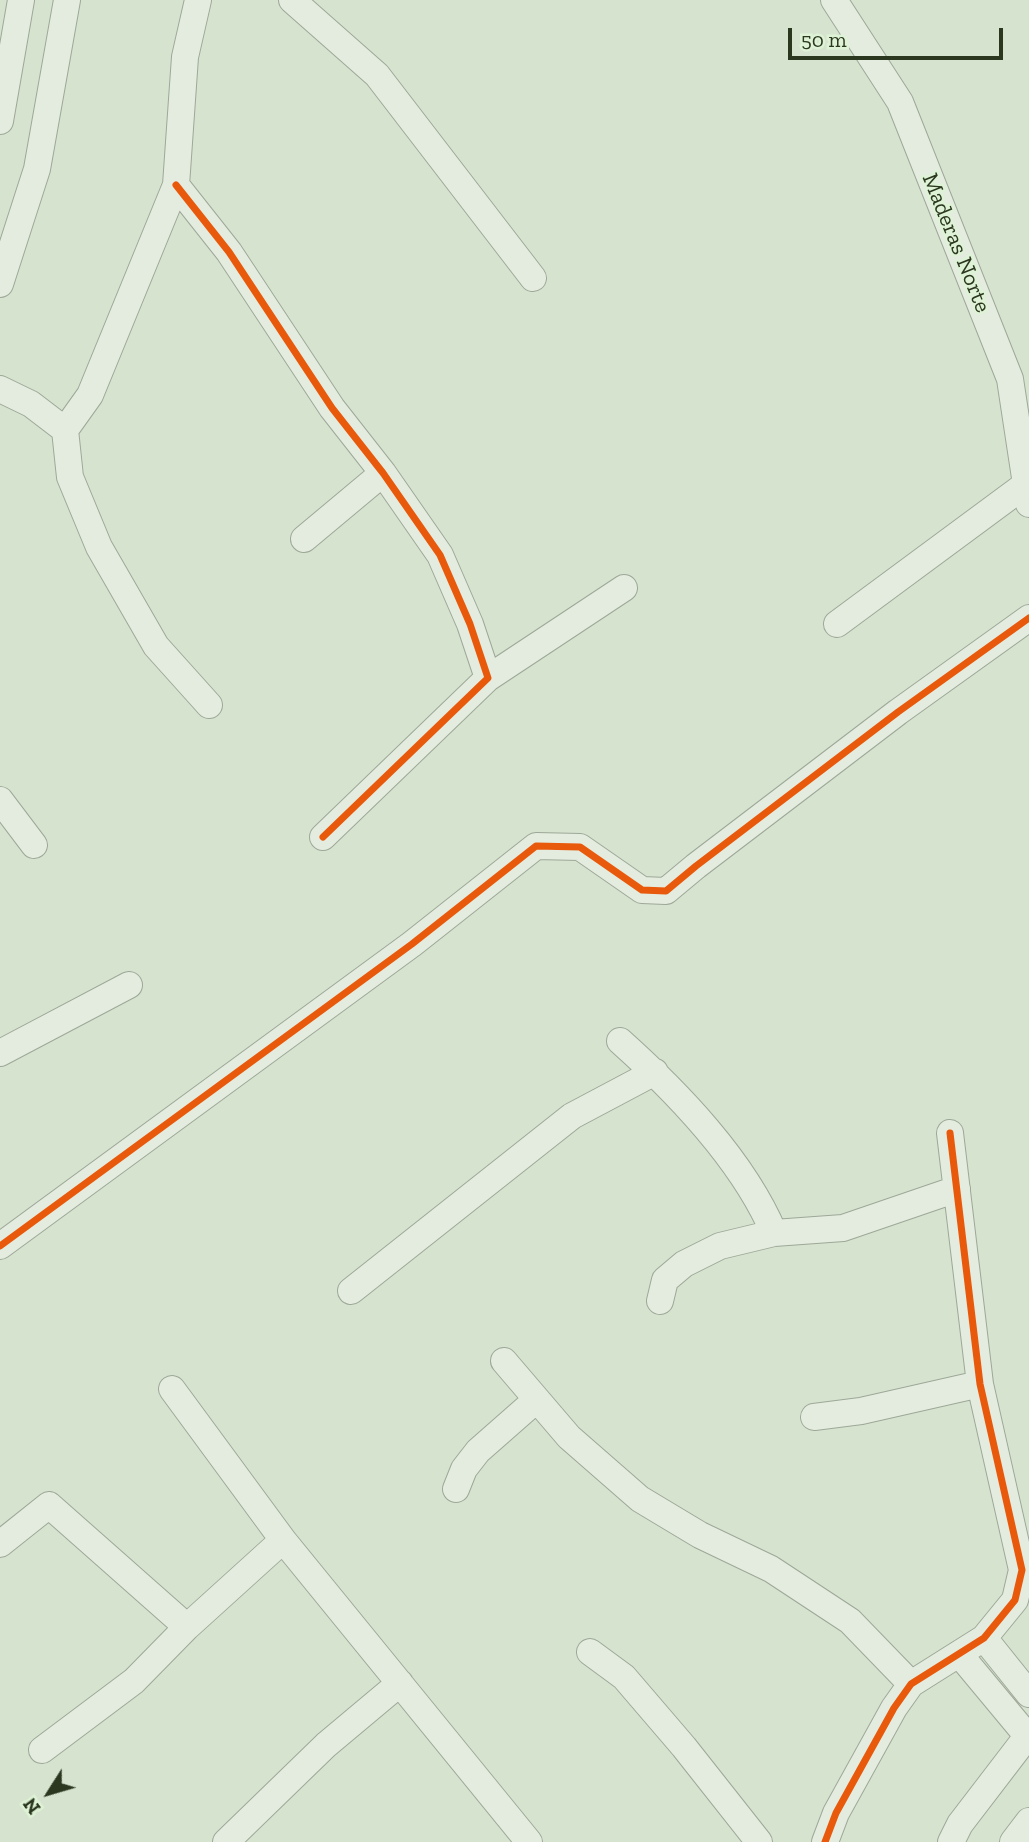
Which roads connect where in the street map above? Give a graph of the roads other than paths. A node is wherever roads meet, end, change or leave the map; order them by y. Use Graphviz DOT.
graph roads {
  1 [pos="21,0"];
  2 [pos="67,0"];
  3 [pos="198,0"];
  4 [pos="292,0"];
  5 [pos="834,0"];
  6 [pos="0,121"];
  7 [pos="176,186"];
  8 [pos="533,278"];
  9 [pos="0,284"];
  10 [pos="0,389"];
  11 [pos="65,430"];
  12 [pos="383,472"];
  13 [pos="1028,490"];
  14 [pos="304,539"];
  15 [pos="624,588"];
  16 [pos="1029,618"];
  17 [pos="837,624"];
  18 [pos="488,678"];
  19 [pos="209,705"];
  20 [pos="0,800"];
  21 [pos="323,837"];
  22 [pos="34,845"];
  23 [pos="129,985"];
  24 [pos="620,1041"];
  25 [pos="0,1053"];
  26 [pos="654,1072"];
  27 [pos="950,1133"];
  28 [pos="957,1189"];
  29 [pos="774,1233"];
  30 [pos="0,1246"];
  31 [pos="351,1291"];
  32 [pos="660,1301"];
  33 [pos="504,1361"];
  34 [pos="980,1384"];
  35 [pos="172,1389"];
  36 [pos="536,1400"];
  37 [pos="814,1417"];
  38 [pos="456,1489"];
  39 [pos="284,1540"];
  40 [pos="0,1545"];
  41 [pos="187,1628"];
  42 [pos="984,1638"];
  43 [pos="590,1652"];
  44 [pos="960,1655"];
  45 [pos="400,1683"];
  46 [pos="911,1684"];
  47 [pos="1029,1694"];
  48 [pos="1028,1736"];
  49 [pos="42,1750"];
  50 [pos="1029,1821"];
  51 [pos="226,1842"];
  52 [pos="529,1842"];
  53 [pos="759,1842"];
  54 [pos="825,1842"];
  55 [pos="951,1842"];
  56 [pos="1013,1842"];
  1 -- 6 [label="street"];
  2 -- 9 [label="street"];
  3 -- 7 [label="street"];
  4 -- 8 [label="street"];
  5 -- 13 [label="street, Maderas Norte"];
  7 -- 11 [label="street"];
  7 -- 12 [label="street"];
  10 -- 11 [label="street"];
  11 -- 19 [label="street"];
  12 -- 14 [label="street"];
  12 -- 18 [label="street"];
  13 -- 17 [label="street"];
  15 -- 18 [label="street"];
  16 -- 30 [label="street"];
  18 -- 21 [label="street"];
  20 -- 22 [label="street"];
  23 -- 25 [label="street"];
  24 -- 26 [label="street"];
  26 -- 29 [label="street"];
  26 -- 31 [label="street"];
  27 -- 28 [label="street"];
  28 -- 29 [label="street"];
  28 -- 34 [label="street"];
  29 -- 32 [label="street"];
  33 -- 36 [label="street"];
  34 -- 37 [label="street"];
  34 -- 42 [label="street"];
  35 -- 39 [label="street"];
  36 -- 38 [label="street"];
  36 -- 46 [label="street"];
  39 -- 41 [label="street"];
  39 -- 45 [label="street"];
  40 -- 41 [label="street"];
  41 -- 49 [label="street"];
  42 -- 44 [label="street"];
  42 -- 47 [label="street"];
  43 -- 53 [label="street"];
  44 -- 46 [label="street"];
  44 -- 48 [label="street"];
  45 -- 51 [label="street"];
  45 -- 52 [label="street"];
  46 -- 54 [label="street"];
  48 -- 55 [label="street"];
  50 -- 56 [label="street"];
}
